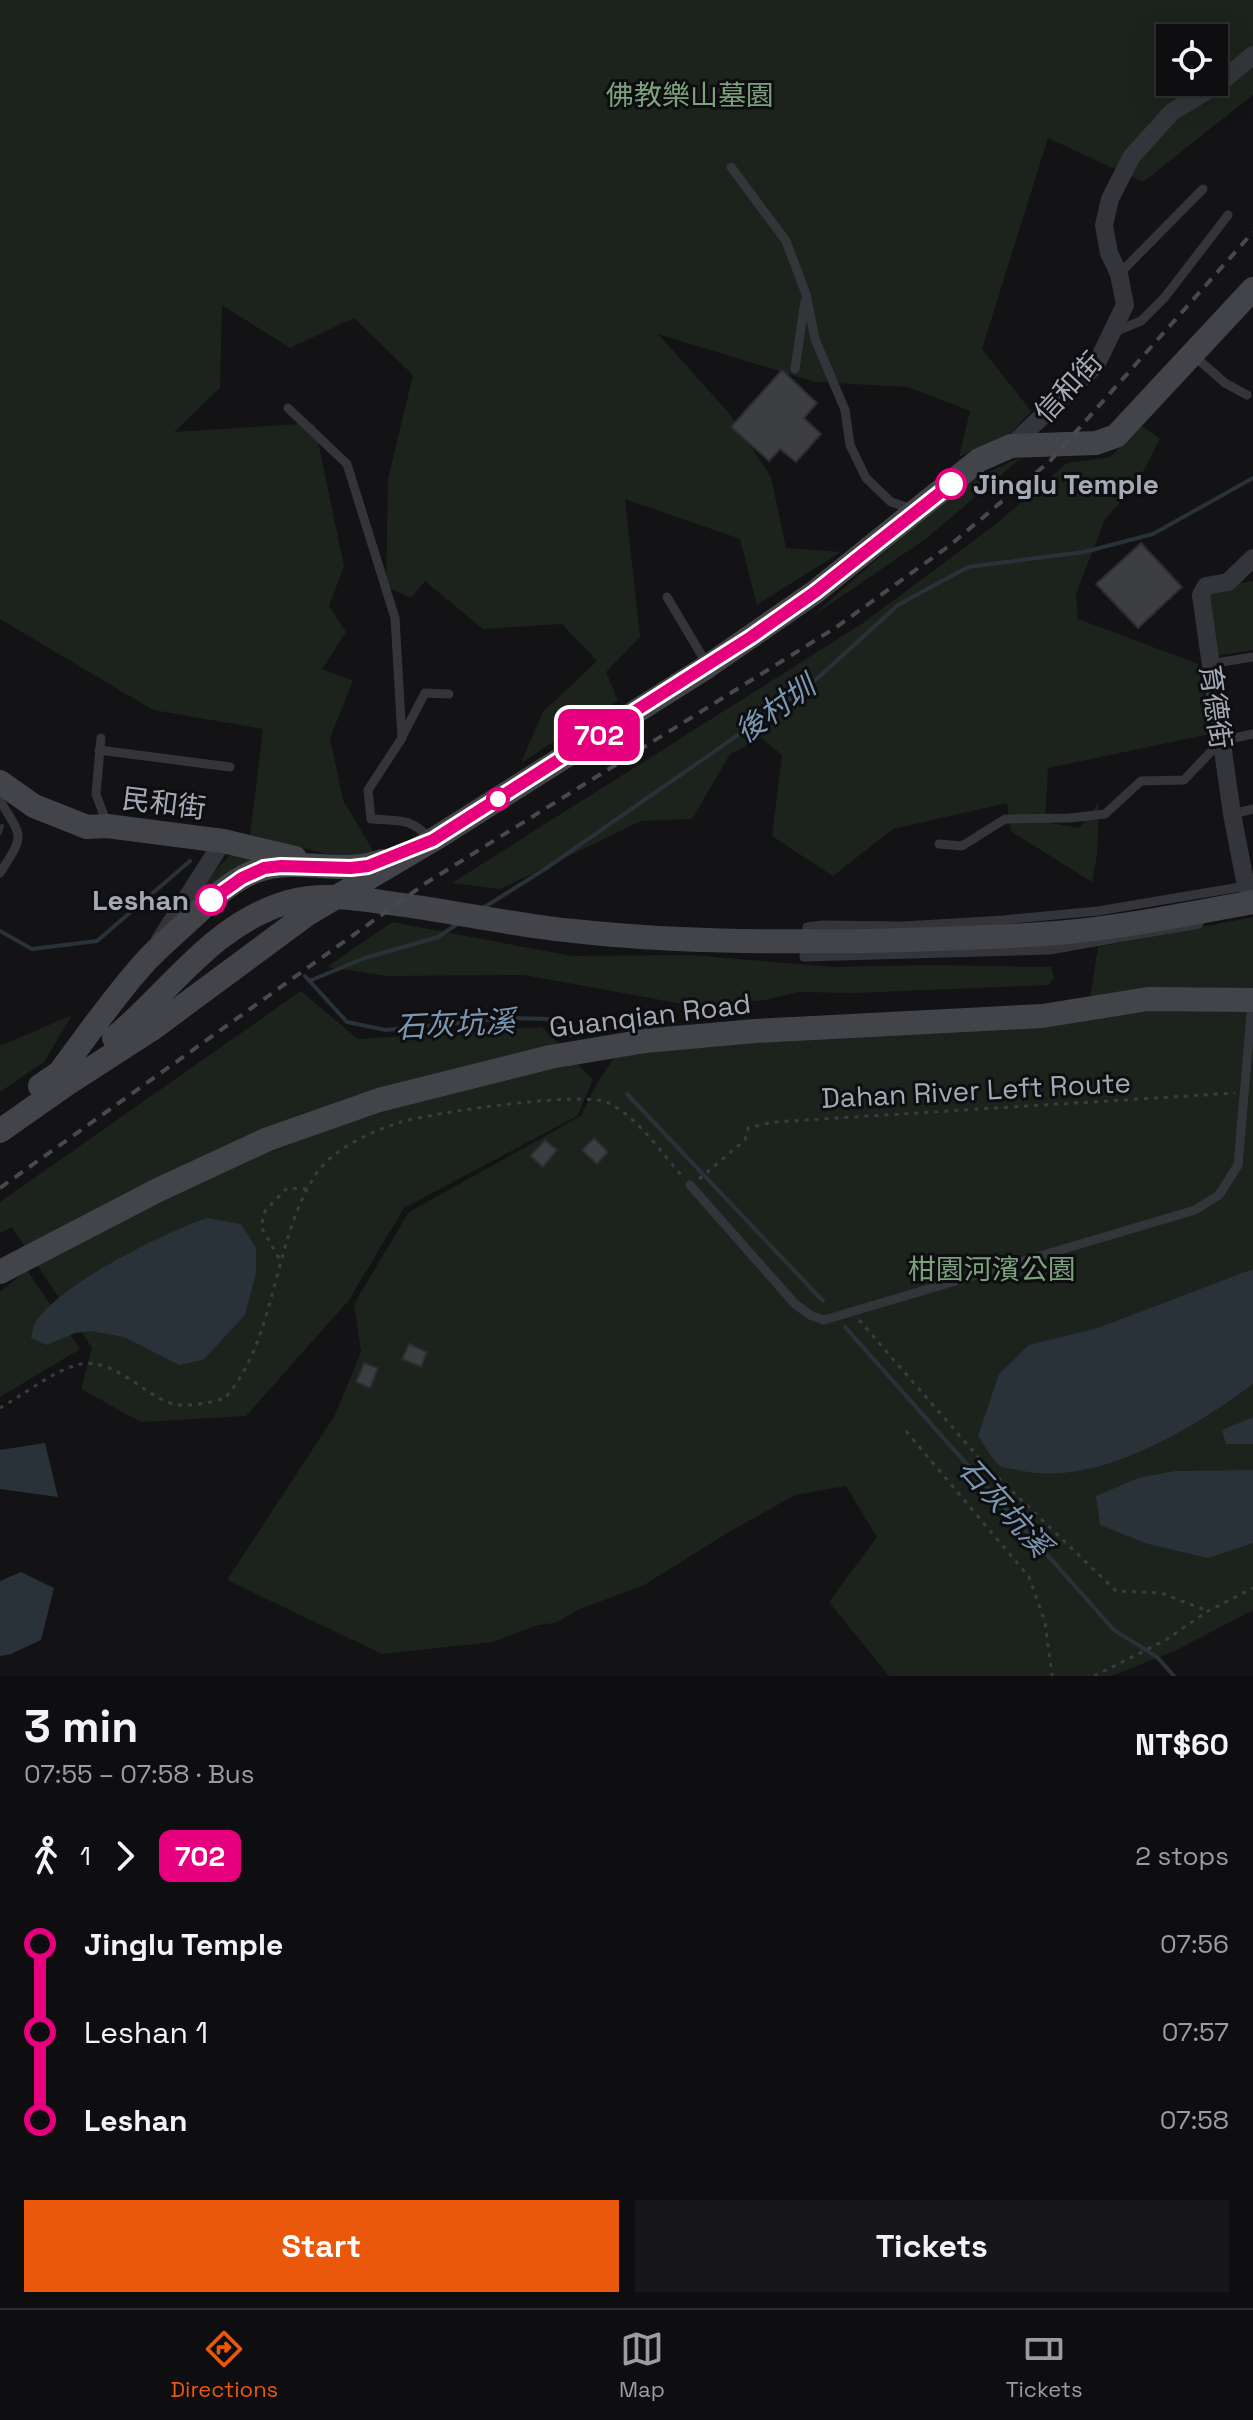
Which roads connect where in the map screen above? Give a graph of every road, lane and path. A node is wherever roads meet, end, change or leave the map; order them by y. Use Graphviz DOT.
graph roads {
  1 [pos="1253,55"];
  2 [pos="731,167"];
  3 [pos="1203,189"];
  4 [pos="1228,215"];
  5 [pos="1119,274"];
  6 [pos="1253,289"];
  7 [pos="806,294"];
  8 [pos="1111,333"];
  9 [pos="1193,355"];
  10 [pos="795,369"];
  11 [pos="1247,395"];
  12 [pos="288,408"];
  13 [pos="1021,445"];
  14 [pos="919,511"];
  15 [pos="1253,558"];
  16 [pos="667,597"];
  17 [pos="1253,657"];
  18 [pos="1210,664"];
  19 [pos="708,666"];
  20 [pos="449,694"];
  21 [pos="1253,734"];
  22 [pos="101,738"];
  23 [pos="402,738"];
  24 [pos="1221,741"];
  25 [pos="99,750"];
  26 [pos="230,767"];
  27 [pos="0,782"];
  28 [pos="0,801"];
  29 [pos="1253,809"];
  30 [pos="1232,814"];
  31 [pos="107,826"];
  32 [pos="433,840"];
  33 [pos="223,841"];
  34 [pos="939,844"];
  35 [pos="328,866"];
  36 [pos="0,873"];
  37 [pos="1251,891"];
  38 [pos="1253,912"];
  39 [pos="146,961"];
  40 [pos="1253,1000"];
  41 [pos="66,1076"];
  42 [pos="1246,1088"];
  43 [pos="0,1114"];
  44 [pos="0,1131"];
  45 [pos="690,1185"];
  46 [pos="307,1189"];
  47 [pos="280,1260"];
  48 [pos="0,1272"];
  49 [pos="851,1311"];
  50 [pos="0,1408"];
  51 [pos="906,1431"];
  52 [pos="1253,1588"];
  53 [pos="1208,1611"];
  54 [pos="1052,1676"];
  55 [pos="1094,1676"];
  1 -- 5 [label="street, 信和街"];
  2 -- 7 [label="lane"];
  3 -- 5 [label="lane"];
  4 -- 8 [label="lane"];
  5 -- 8 [label="street, 信和街"];
  6 -- 9 [label="street"];
  7 -- 10 [label="lane"];
  7 -- 14 [label="lane"];
  8 -- 13 [label="street, 信和街"];
  9 -- 11 [label="lane"];
  9 -- 13 [label="street"];
  12 -- 23 [label="lane"];
  13 -- 14 [label="street"];
  14 -- 19 [label="street"];
  15 -- 18 [label="street, 育德街"];
  16 -- 19 [label="lane"];
  17 -- 18 [label="lane"];
  18 -- 24 [label="street, 育德街"];
  19 -- 32 [label="street"];
  20 -- 23 [label="lane"];
  21 -- 24 [label="lane"];
  22 -- 25 [label="lane"];
  23 -- 32 [label="lane"];
  24 -- 30 [label="street, 育德街"];
  24 -- 34 [label="lane"];
  25 -- 26 [label="lane"];
  25 -- 31 [label="lane"];
  27 -- 31 [label="street, 民和街"];
  28 -- 36 [label="lane"];
  29 -- 30 [label="lane"];
  30 -- 37 [label="street, 育德街"];
  31 -- 33 [label="street, 民和街"];
  32 -- 35 [label="street"];
  32 -- 41 [label="street"];
  33 -- 35 [label="street, 民和街"];
  33 -- 39 [label="street"];
  35 -- 39 [label="street"];
  37 -- 38 [label="lane"];
  37 -- 41 [label="street"];
  39 -- 41 [label="street"];
  40 -- 42 [label="lane"];
  40 -- 48 [label="street, Guanqian Road"];
  41 -- 43 [label="street"];
  41 -- 44 [label="street"];
  42 -- 45 [label="path, Dahan River Left Route"];
  42 -- 49 [label="lane"];
  45 -- 46 [label="path"];
  45 -- 49 [label="lane"];
  46 -- 47 [label="path"];
  46 -- 47 [label="path"];
  47 -- 50 [label="path"];
  49 -- 53 [label="path"];
  51 -- 54 [label="path"];
  52 -- 53 [label="path"];
  53 -- 55 [label="path"];
}
